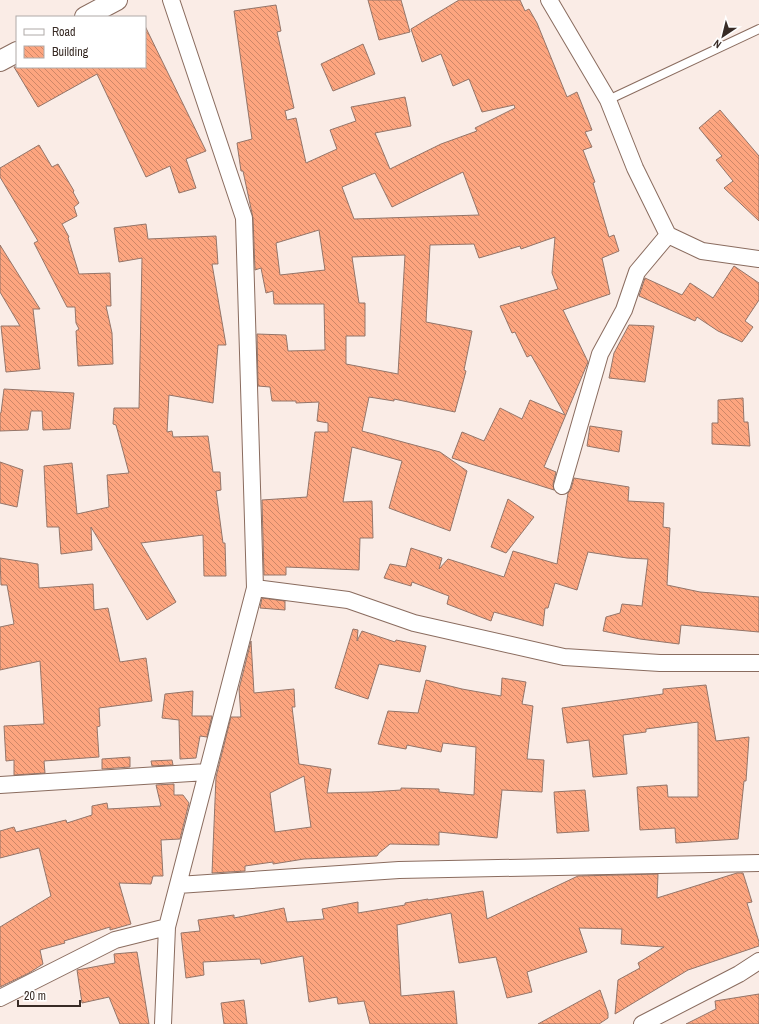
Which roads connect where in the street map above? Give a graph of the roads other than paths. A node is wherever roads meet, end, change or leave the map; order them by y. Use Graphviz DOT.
graph roads {
  1 [pos="117,0"];
  2 [pos="171,0"];
  3 [pos="549,0"];
  4 [pos="88,16"];
  5 [pos="759,29"];
  6 [pos="16,52"];
  7 [pos="0,60"];
  8 [pos="608,100"];
  9 [pos="668,235"];
  10 [pos="759,259"];
  11 [pos="562,486"];
  12 [pos="255,588"];
  13 [pos="759,663"];
  14 [pos="207,772"];
  15 [pos="0,785"];
  16 [pos="759,863"];
  17 [pos="178,885"];
  18 [pos="168,927"];
  19 [pos="759,962"];
  20 [pos="0,998"];
  21 [pos="163,1024"];
  22 [pos="642,1024"];
  1 -- 4 [label="street"];
  2 -- 12 [label="street"];
  3 -- 8 [label="street"];
  5 -- 8 [label="lane"];
  6 -- 7 [label="street"];
  8 -- 9 [label="street"];
  9 -- 10 [label="street"];
  9 -- 11 [label="street"];
  12 -- 13 [label="street"];
  12 -- 14 [label="street"];
  14 -- 15 [label="street"];
  14 -- 17 [label="street"];
  16 -- 17 [label="street"];
  17 -- 18 [label="street"];
  18 -- 20 [label="street"];
  18 -- 21 [label="street"];
  19 -- 22 [label="street"];
}
